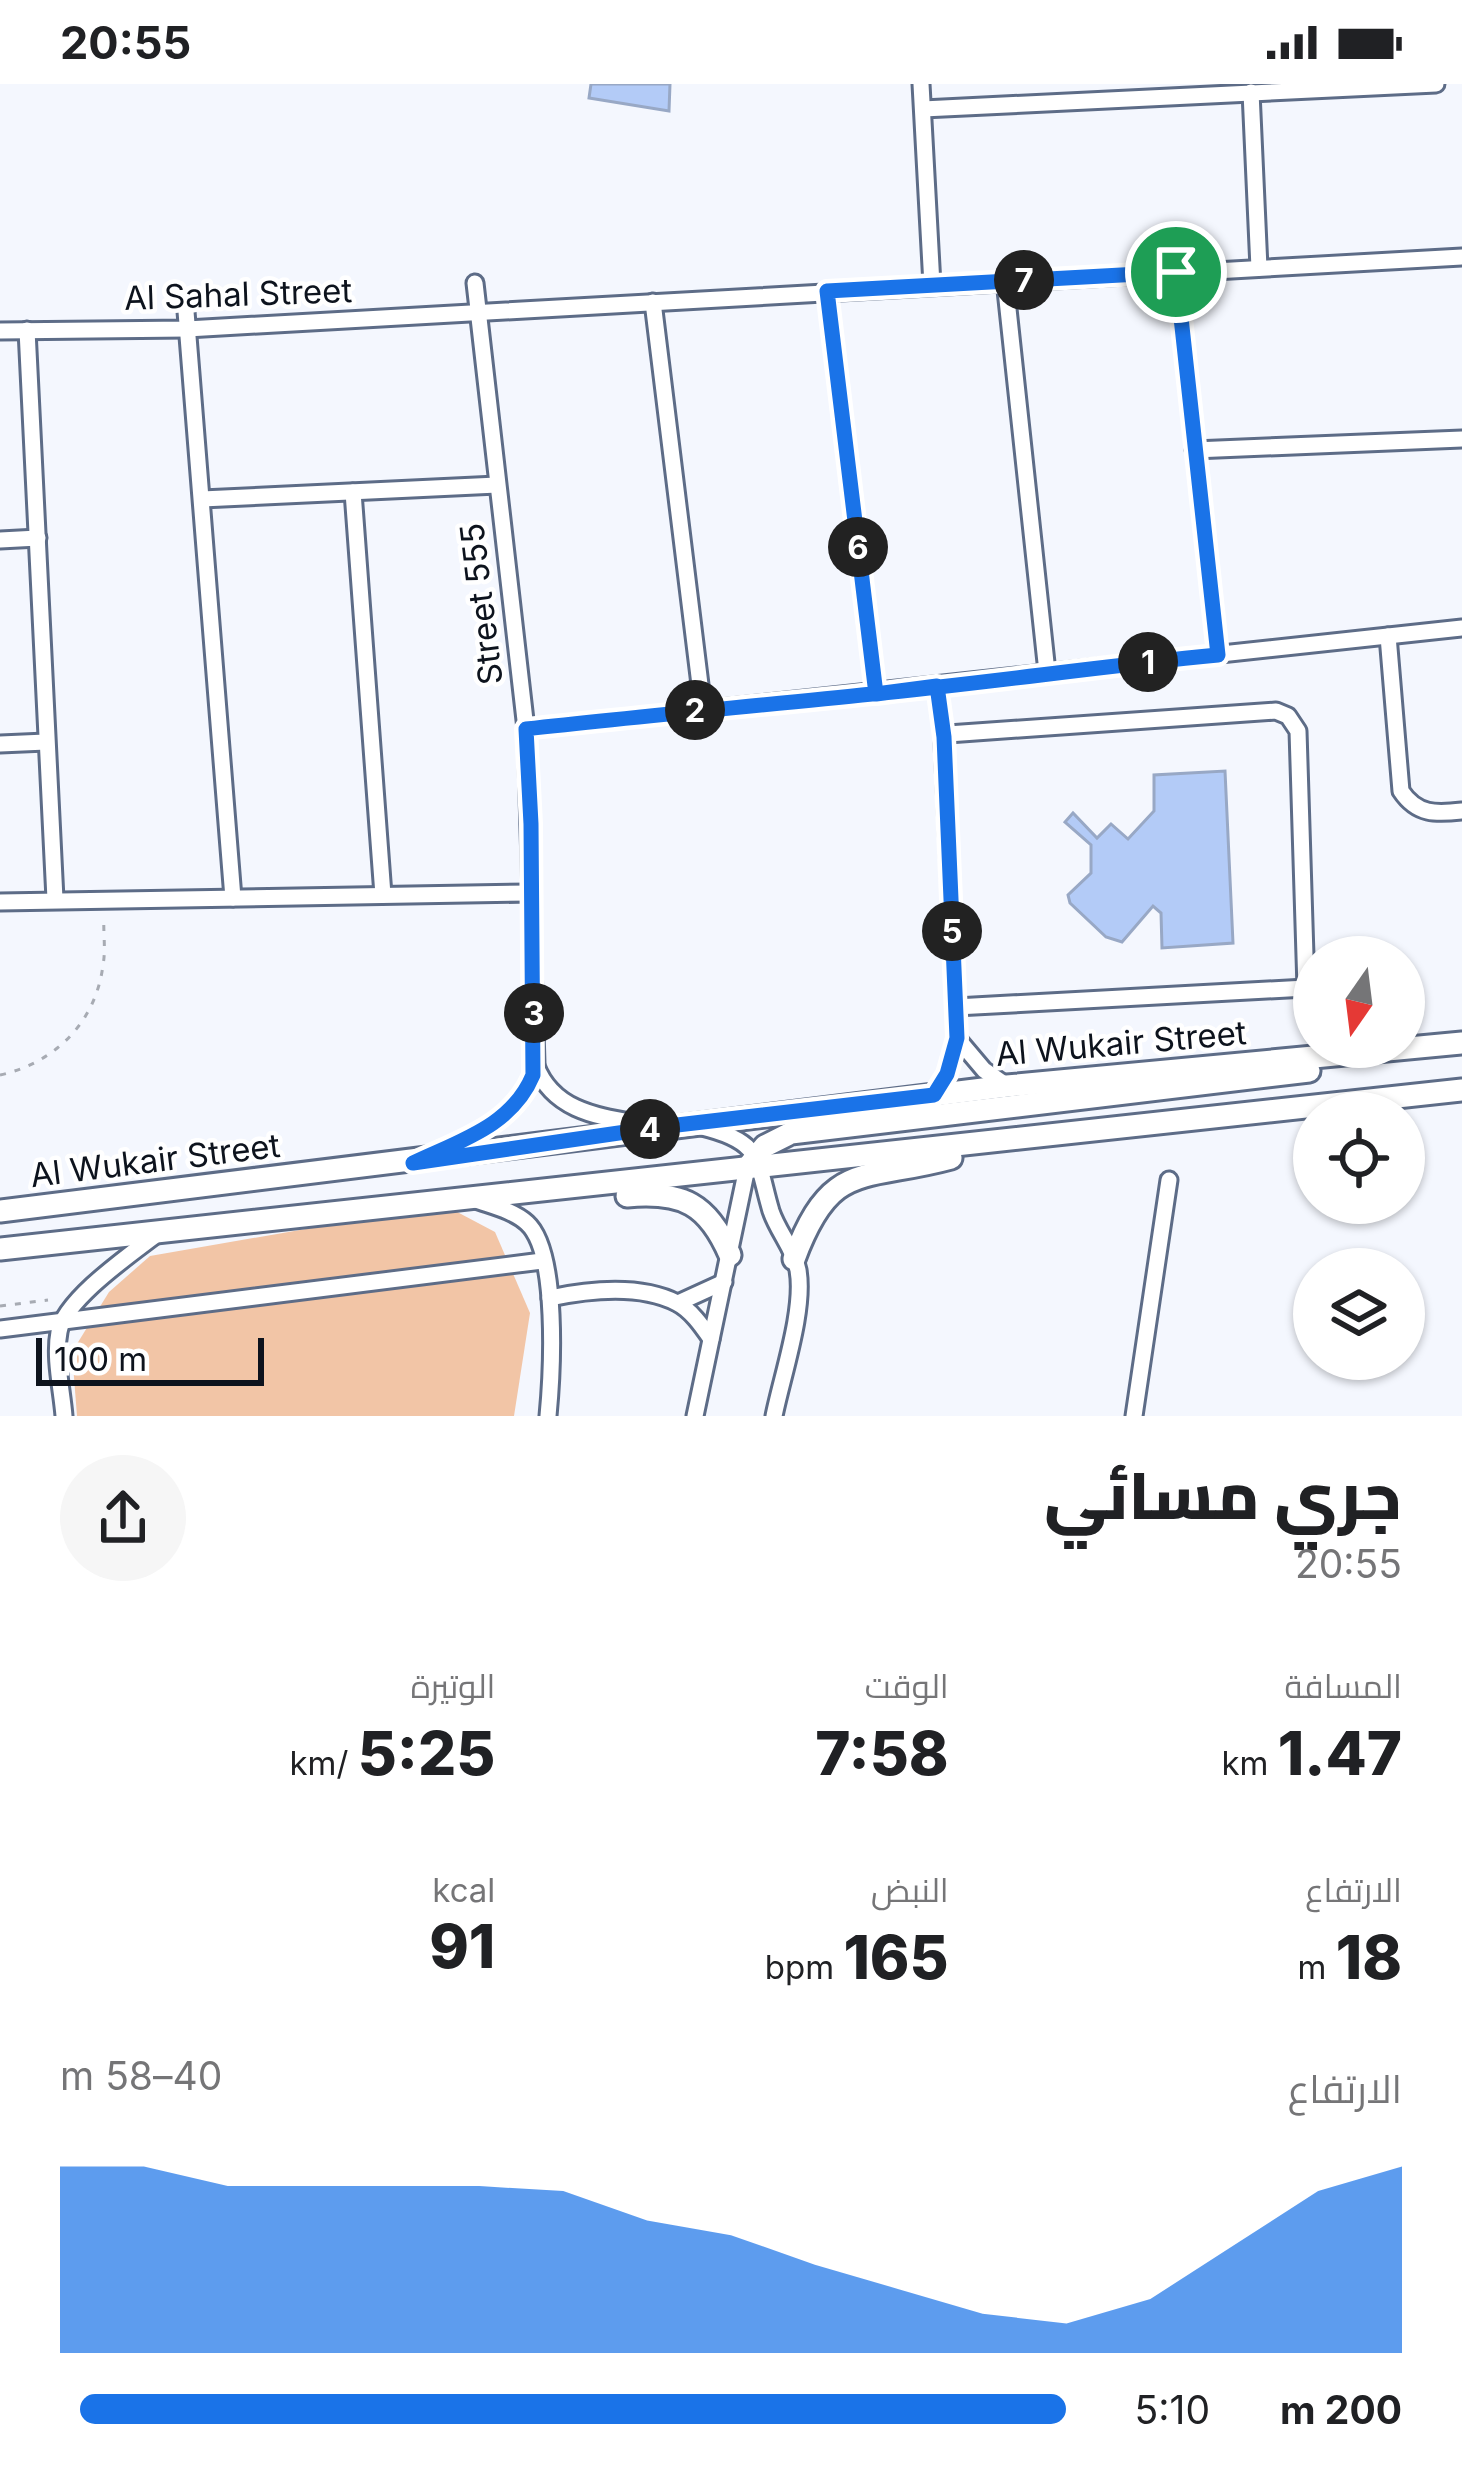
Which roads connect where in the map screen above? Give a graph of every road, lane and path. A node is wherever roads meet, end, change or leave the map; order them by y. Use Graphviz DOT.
graph roads {
  1 [pos="921,84"];
  2 [pos="1423,84"];
  3 [pos="1436,84"];
  4 [pos="1095,92"];
  5 [pos="1251,92"];
  6 [pos="922,109"];
  7 [pos="1462,257"];
  8 [pos="1258,268"];
  9 [pos="1176,272"];
  10 [pos="1005,281"];
  11 [pos="476,283"];
  12 [pos="932,285"];
  13 [pos="827,291"];
  14 [pos="185,299"];
  15 [pos="653,302"];
  16 [pos="478,312"];
  17 [pos="187,329"];
  18 [pos="27,330"];
  19 [pos="0,331"];
  20 [pos="1462,439"];
  21 [pos="1194,450"];
  22 [pos="496,485"];
  23 [pos="353,492"];
  24 [pos="202,499"];
  25 [pos="38,538"];
  26 [pos="0,540"];
  27 [pos="1462,628"];
  28 [pos="1388,636"];
  29 [pos="1218,655"];
  30 [pos="1047,672"];
  31 [pos="937,686"];
  32 [pos="876,694"];
  33 [pos="703,709"];
  34 [pos="526,729"];
  35 [pos="944,737"];
  36 [pos="46,742"];
  37 [pos="0,744"];
  38 [pos="1462,811"];
  39 [pos="530,893"];
  40 [pos="382,895"];
  41 [pos="105,897"];
  42 [pos="233,898"];
  43 [pos="55,899"];
  44 [pos="0,902"];
  45 [pos="1304,936"];
  46 [pos="1293,989"];
  47 [pos="956,1007"];
  48 [pos="957,1038"];
  49 [pos="1462,1043"];
  50 [pos="1425,1045"];
  51 [pos="1293,1056"];
  52 [pos="536,1064"];
  53 [pos="1323,1068"];
  54 [pos="0,1075"];
  55 [pos="1007,1086"];
  56 [pos="1462,1090"];
  57 [pos="934,1095"];
  58 [pos="670,1126"];
  59 [pos="969,1144"];
  60 [pos="413,1163"];
  61 [pos="754,1163"];
  62 [pos="1169,1180"];
  63 [pos="581,1188"];
  64 [pos="473,1199"];
  65 [pos="0,1211"];
  66 [pos="161,1231"];
  67 [pos="0,1249"];
  68 [pos="730,1256"];
  69 [pos="794,1259"];
  70 [pos="542,1261"];
  71 [pos="724,1282"];
  72 [pos="550,1298"];
  73 [pos="48,1300"];
  74 [pos="678,1303"];
  75 [pos="0,1306"];
  76 [pos="63,1320"];
  77 [pos="0,1329"];
  78 [pos="711,1339"];
  79 [pos="64,1416"];
  80 [pos="548,1416"];
  81 [pos="694,1416"];
  82 [pos="774,1416"];
  83 [pos="1134,1416"];
  1 -- 6 [label="street"];
  2 -- 3 [label="street"];
  2 -- 5 [label="street"];
  4 -- 5 [label="street"];
  4 -- 6 [label="street"];
  5 -- 8 [label="street"];
  6 -- 12 [label="street"];
  7 -- 8 [label="street, Al Sahal Street"];
  8 -- 9 [label="street, Al Sahal Street"];
  9 -- 10 [label="street, Al Sahal Street"];
  9 -- 21 [label="street"];
  10 -- 12 [label="street, Al Sahal Street"];
  10 -- 30 [label="street"];
  11 -- 16 [label="street, Street 555"];
  12 -- 13 [label="street, Al Sahal Street"];
  13 -- 15 [label="street, Al Sahal Street"];
  13 -- 32 [label="street"];
  14 -- 17 [label="street"];
  15 -- 16 [label="street, Al Sahal Street"];
  15 -- 33 [label="street"];
  16 -- 17 [label="street, Al Sahal Street"];
  16 -- 22 [label="street, Street 555"];
  17 -- 18 [label="street, Al Sahal Street"];
  17 -- 24 [label="street"];
  18 -- 19 [label="street, Al Sahal Street"];
  18 -- 25 [label="street"];
  20 -- 21 [label="street"];
  21 -- 29 [label="street"];
  22 -- 23 [label="street"];
  22 -- 34 [label="street, Street 555"];
  23 -- 24 [label="street"];
  23 -- 40 [label="street"];
  24 -- 42 [label="street"];
  25 -- 26 [label="street"];
  25 -- 36 [label="street"];
  27 -- 28 [label="street"];
  28 -- 29 [label="street"];
  28 -- 38 [label="street"];
  29 -- 30 [label="street"];
  30 -- 31 [label="street"];
  31 -- 32 [label="street"];
  31 -- 35 [label="street"];
  32 -- 33 [label="street"];
  33 -- 34 [label="street"];
  34 -- 39 [label="street, Street 555"];
  35 -- 45 [label="street"];
  35 -- 47 [label="street"];
  36 -- 37 [label="street"];
  36 -- 43 [label="street"];
  39 -- 40 [label="street"];
  39 -- 52 [label="street, Street 555"];
  40 -- 42 [label="street"];
  41 -- 42 [label="street"];
  41 -- 43 [label="street"];
  41 -- 54 [label="path"];
  43 -- 44 [label="street"];
  46 -- 47 [label="street"];
  47 -- 48 [label="street"];
  48 -- 55 [label="street"];
  48 -- 57 [label="street"];
  49 -- 50 [label="main road, Al Wukair Street"];
  51 -- 55 [label="main road, Al Wukair Street"];
  52 -- 58 [label="street"];
  52 -- 60 [label="street"];
  53 -- 61 [label="main road"];
  55 -- 57 [label="main road, Al Wukair Street"];
  56 -- 59 [label="main road"];
  57 -- 58 [label="main road, Al Wukair Street"];
  58 -- 60 [label="main road, Al Wukair Street"];
  58 -- 61 [label="street"];
  59 -- 61 [label="main road"];
  59 -- 69 [label="main road"];
  60 -- 65 [label="main road, Al Wukair Street"];
  61 -- 63 [label="main road"];
  61 -- 68 [label="street"];
  61 -- 69 [label="street"];
  62 -- 83 [label="street"];
  63 -- 64 [label="main road"];
  63 -- 68 [label="main road"];
  64 -- 66 [label="main road"];
  64 -- 70 [label="street"];
  66 -- 67 [label="main road"];
  66 -- 76 [label="street"];
  68 -- 71 [label="street"];
  69 -- 82 [label="street"];
  70 -- 72 [label="street"];
  70 -- 76 [label="street"];
  71 -- 74 [label="street"];
  71 -- 78 [label="street"];
  72 -- 74 [label="street"];
  72 -- 80 [label="street"];
  73 -- 75 [label="path"];
  74 -- 78 [label="street"];
  76 -- 77 [label="street"];
  76 -- 79 [label="street"];
  78 -- 81 [label="street"];
}
